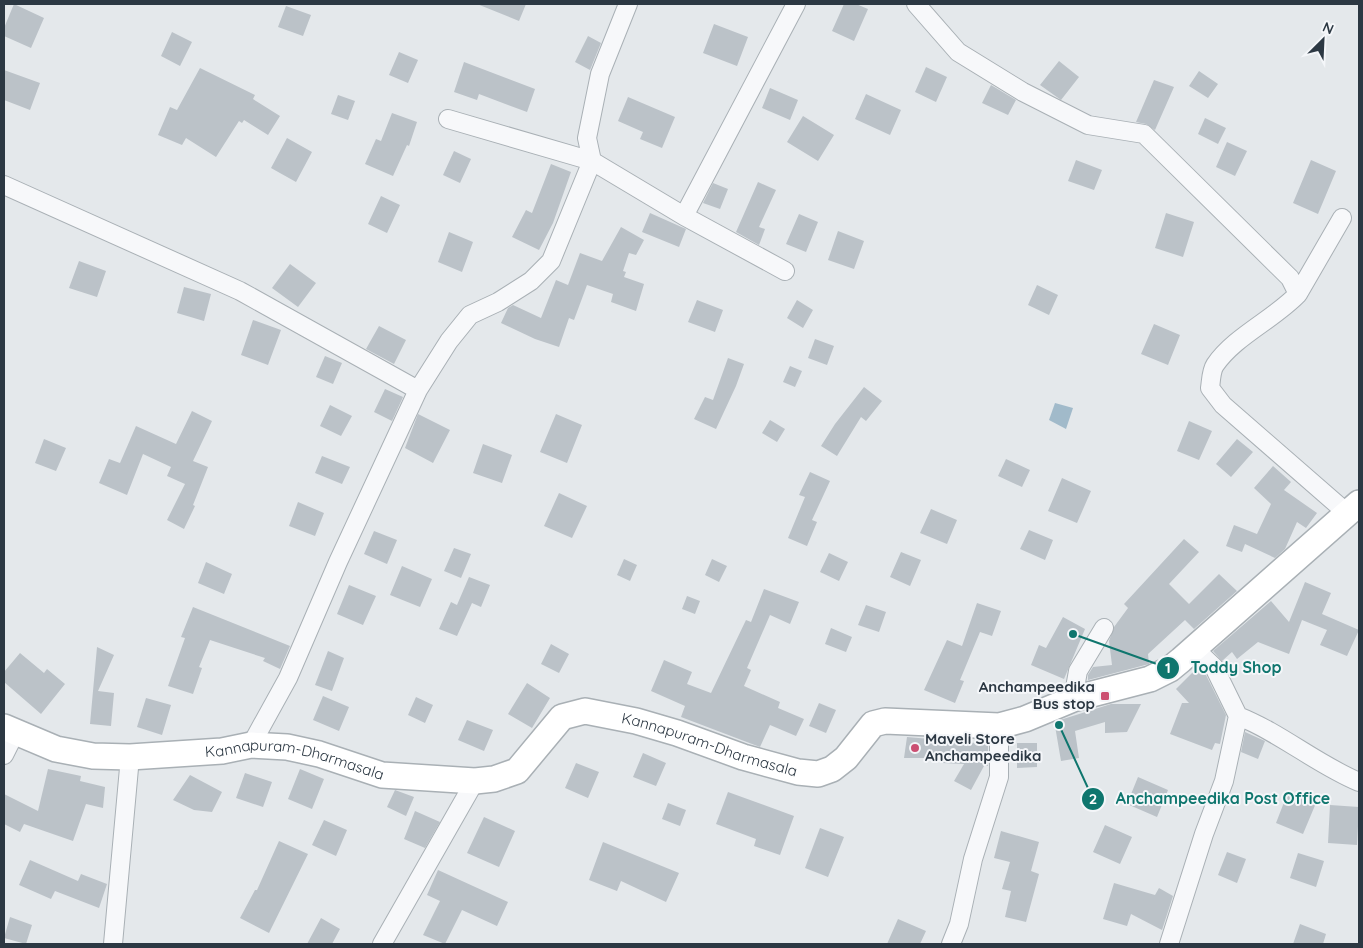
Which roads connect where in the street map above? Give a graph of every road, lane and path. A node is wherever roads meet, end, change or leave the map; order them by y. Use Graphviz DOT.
graph roads {
  1 [pos="628,4"];
  2 [pos="796,4"];
  3 [pos="916,4"];
  4 [pos="448,119"];
  5 [pos="592,161"];
  6 [pos="4,185"];
  7 [pos="684,216"];
  8 [pos="1342,218"];
  9 [pos="784,270"];
  10 [pos="1298,294"];
  11 [pos="418,390"];
  12 [pos="1353,508"];
  13 [pos="1104,628"];
  14 [pos="1194,648"];
  15 [pos="1073,699"];
  16 [pos="1238,716"];
  17 [pos="999,726"];
  18 [pos="9,730"];
  19 [pos="251,744"];
  20 [pos="4,755"];
  21 [pos="130,757"];
  22 [pos="475,782"];
  23 [pos="1359,782"];
  24 [pos="113,944"];
  25 [pos="382,944"];
  26 [pos="951,944"];
  27 [pos="1169,944"];
  1 -- 5 [label="street"];
  2 -- 7 [label="street"];
  3 -- 10 [label="street"];
  4 -- 5 [label="street"];
  5 -- 7 [label="street"];
  5 -- 11 [label="street"];
  6 -- 11 [label="street"];
  7 -- 9 [label="street"];
  8 -- 10 [label="street"];
  10 -- 12 [label="street"];
  11 -- 19 [label="street"];
  12 -- 14 [label="main road, Kannapuram-Dharmasala"];
  13 -- 15 [label="street"];
  14 -- 15 [label="main road, Kannapuram-Dharmasala"];
  14 -- 16 [label="street"];
  15 -- 17 [label="main road, Kannapuram-Dharmasala"];
  16 -- 23 [label="street"];
  16 -- 27 [label="street"];
  17 -- 22 [label="main road, Kannapuram-Dharmasala"];
  17 -- 26 [label="street"];
  18 -- 20 [label="street"];
  18 -- 21 [label="main road, Kannapuram-Dharmasala"];
  19 -- 21 [label="main road, Kannapuram-Dharmasala"];
  19 -- 22 [label="main road, Kannapuram-Dharmasala"];
  21 -- 24 [label="street"];
  22 -- 25 [label="street"];
}
